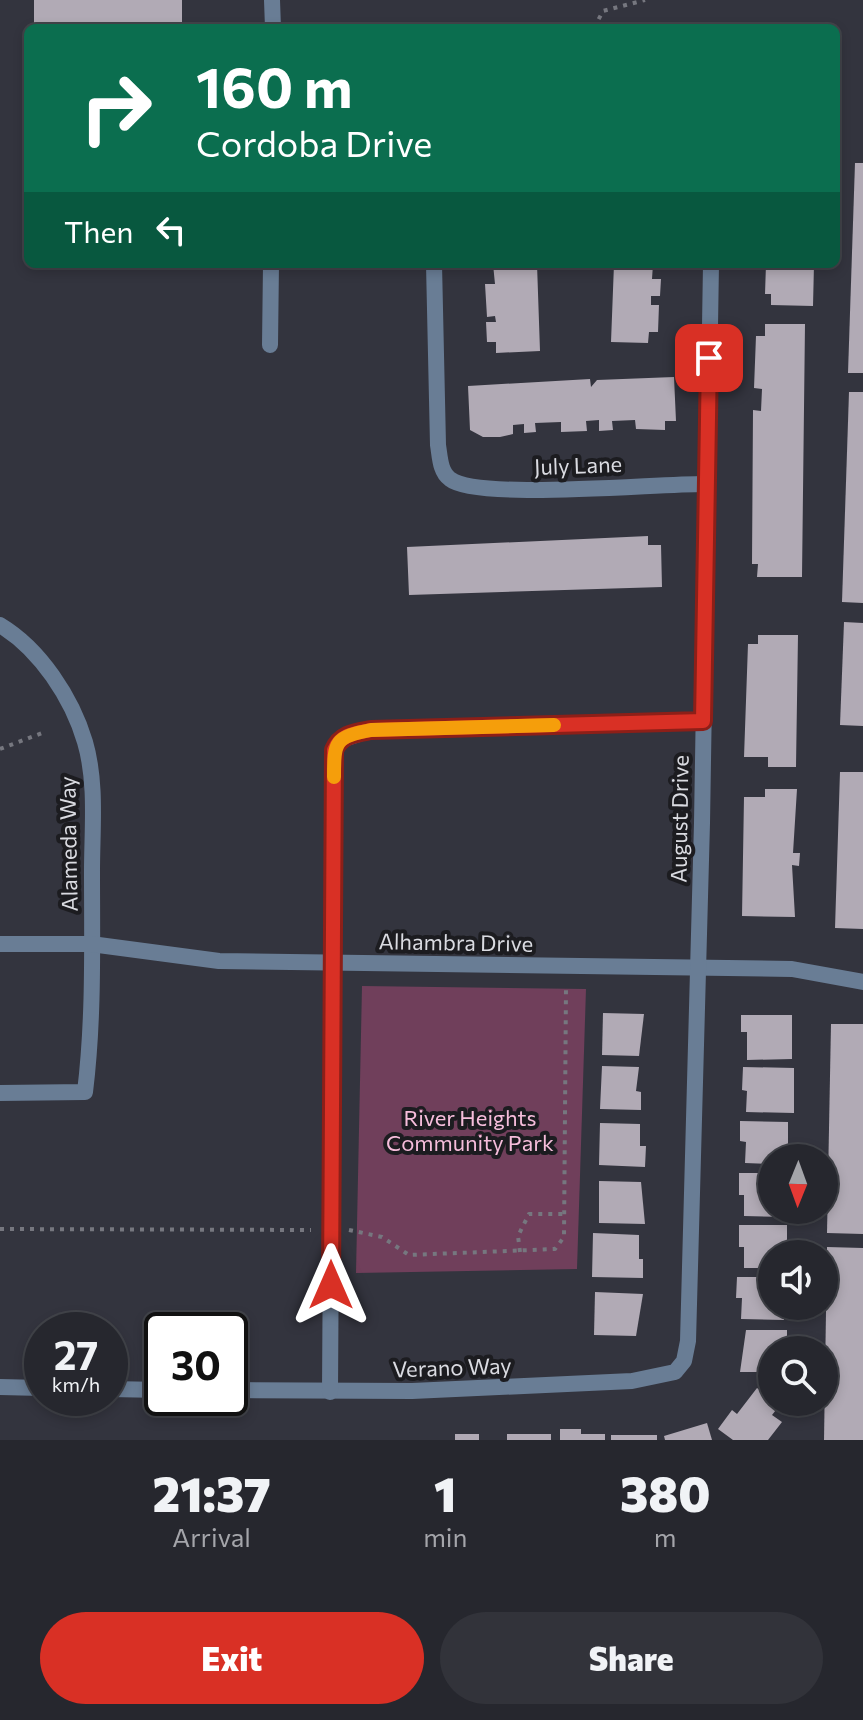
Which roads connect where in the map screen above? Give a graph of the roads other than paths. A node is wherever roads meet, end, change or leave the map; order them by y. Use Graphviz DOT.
graph roads {
  1 [pos="272,0"];
  2 [pos="273,24"];
  3 [pos="271,268"];
  4 [pos="434,268"];
  5 [pos="711,268"];
  6 [pos="270,345"];
  7 [pos="707,484"];
  8 [pos="0,625"];
  9 [pos="703,721"];
  10 [pos="0,944"];
  11 [pos="91,944"];
  12 [pos="335,963"];
  13 [pos="698,967"];
  14 [pos="863,982"];
  15 [pos="0,1093"];
  16 [pos="675,1372"];
  17 [pos="0,1387"];
  18 [pos="24,1388"];
  19 [pos="248,1390"];
  20 [pos="330,1392"];
  1 -- 2 [label="street"];
  3 -- 6 [label="street"];
  4 -- 7 [label="street, July Lane"];
  5 -- 7 [label="street, August Drive"];
  7 -- 9 [label="street, August Drive"];
  8 -- 11 [label="street, Alameda Way"];
  9 -- 12 [label="street"];
  9 -- 13 [label="street, August Drive"];
  10 -- 11 [label="street, Alhambra Drive"];
  11 -- 12 [label="street, Alhambra Drive"];
  11 -- 15 [label="street, Alameda Way"];
  12 -- 13 [label="street, Alhambra Drive"];
  12 -- 20 [label="street"];
  13 -- 14 [label="street, Alhambra Drive"];
  13 -- 16 [label="street, August Drive"];
  16 -- 20 [label="street, Verano Way"];
  17 -- 18 [label="street"];
  19 -- 20 [label="street, Verano Way"];
}
